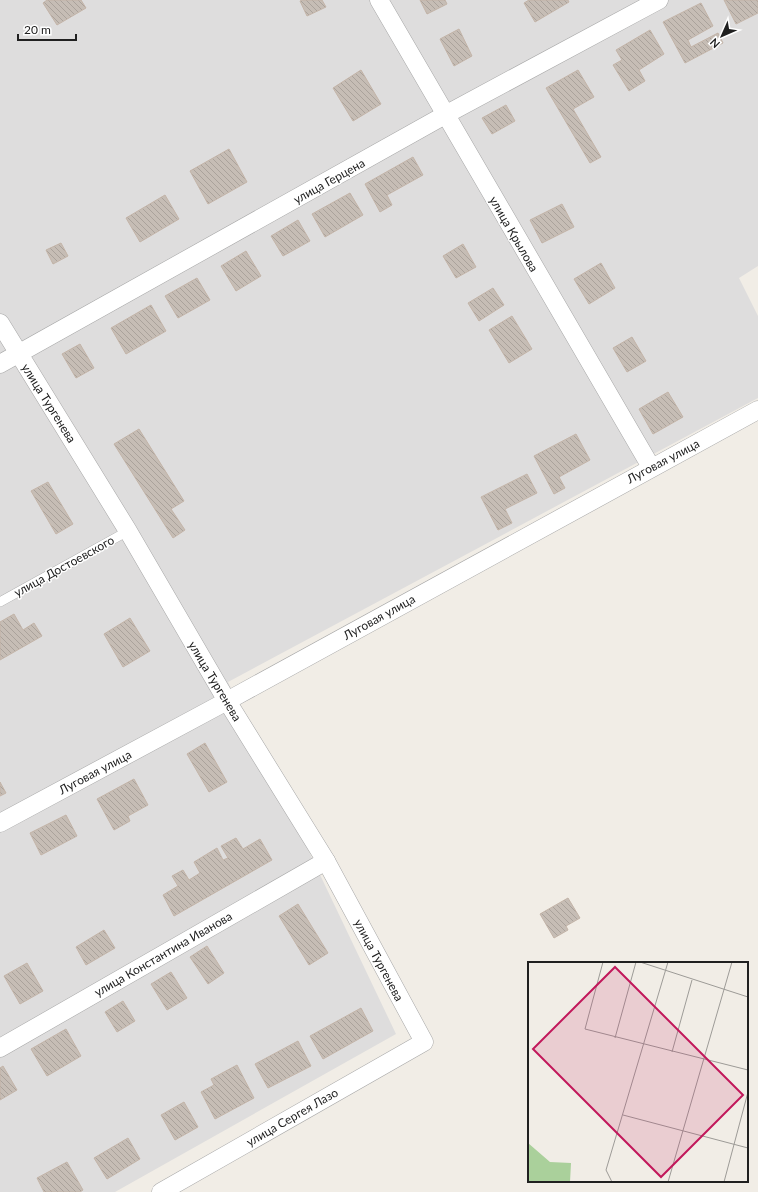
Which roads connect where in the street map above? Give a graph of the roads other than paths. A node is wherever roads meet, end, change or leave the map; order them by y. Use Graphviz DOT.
graph roads {
  1 [pos="379,0"];
  2 [pos="659,0"];
  3 [pos="445,115"];
  4 [pos="0,323"];
  5 [pos="18,354"];
  6 [pos="0,364"];
  7 [pos="758,410"];
  8 [pos="651,467"];
  9 [pos="128,531"];
  10 [pos="0,602"];
  11 [pos="227,701"];
  12 [pos="0,823"];
  13 [pos="326,861"];
  14 [pos="424,1042"];
  15 [pos="0,1048"];
  16 [pos="161,1192"];
  1 -- 3 [label="street, улица Крылова"];
  2 -- 3 [label="street, улица Герцена"];
  3 -- 5 [label="street, улица Герцена"];
  3 -- 8 [label="street, улица Крылова"];
  4 -- 5 [label="street, улица Тургенева"];
  5 -- 6 [label="street, улица Герцена"];
  5 -- 9 [label="street, улица Тургенева"];
  7 -- 8 [label="street, Луговая улица"];
  8 -- 11 [label="street, Луговая улица"];
  9 -- 10 [label="lane, улица Достоевского"];
  9 -- 11 [label="street, улица Тургенева"];
  11 -- 12 [label="street, Луговая улица"];
  11 -- 13 [label="street, улица Тургенева"];
  13 -- 14 [label="street, улица Тургенева"];
  13 -- 15 [label="street, улица Константина Иванова"];
  14 -- 16 [label="street, улица Сергея Лазо"];
}
